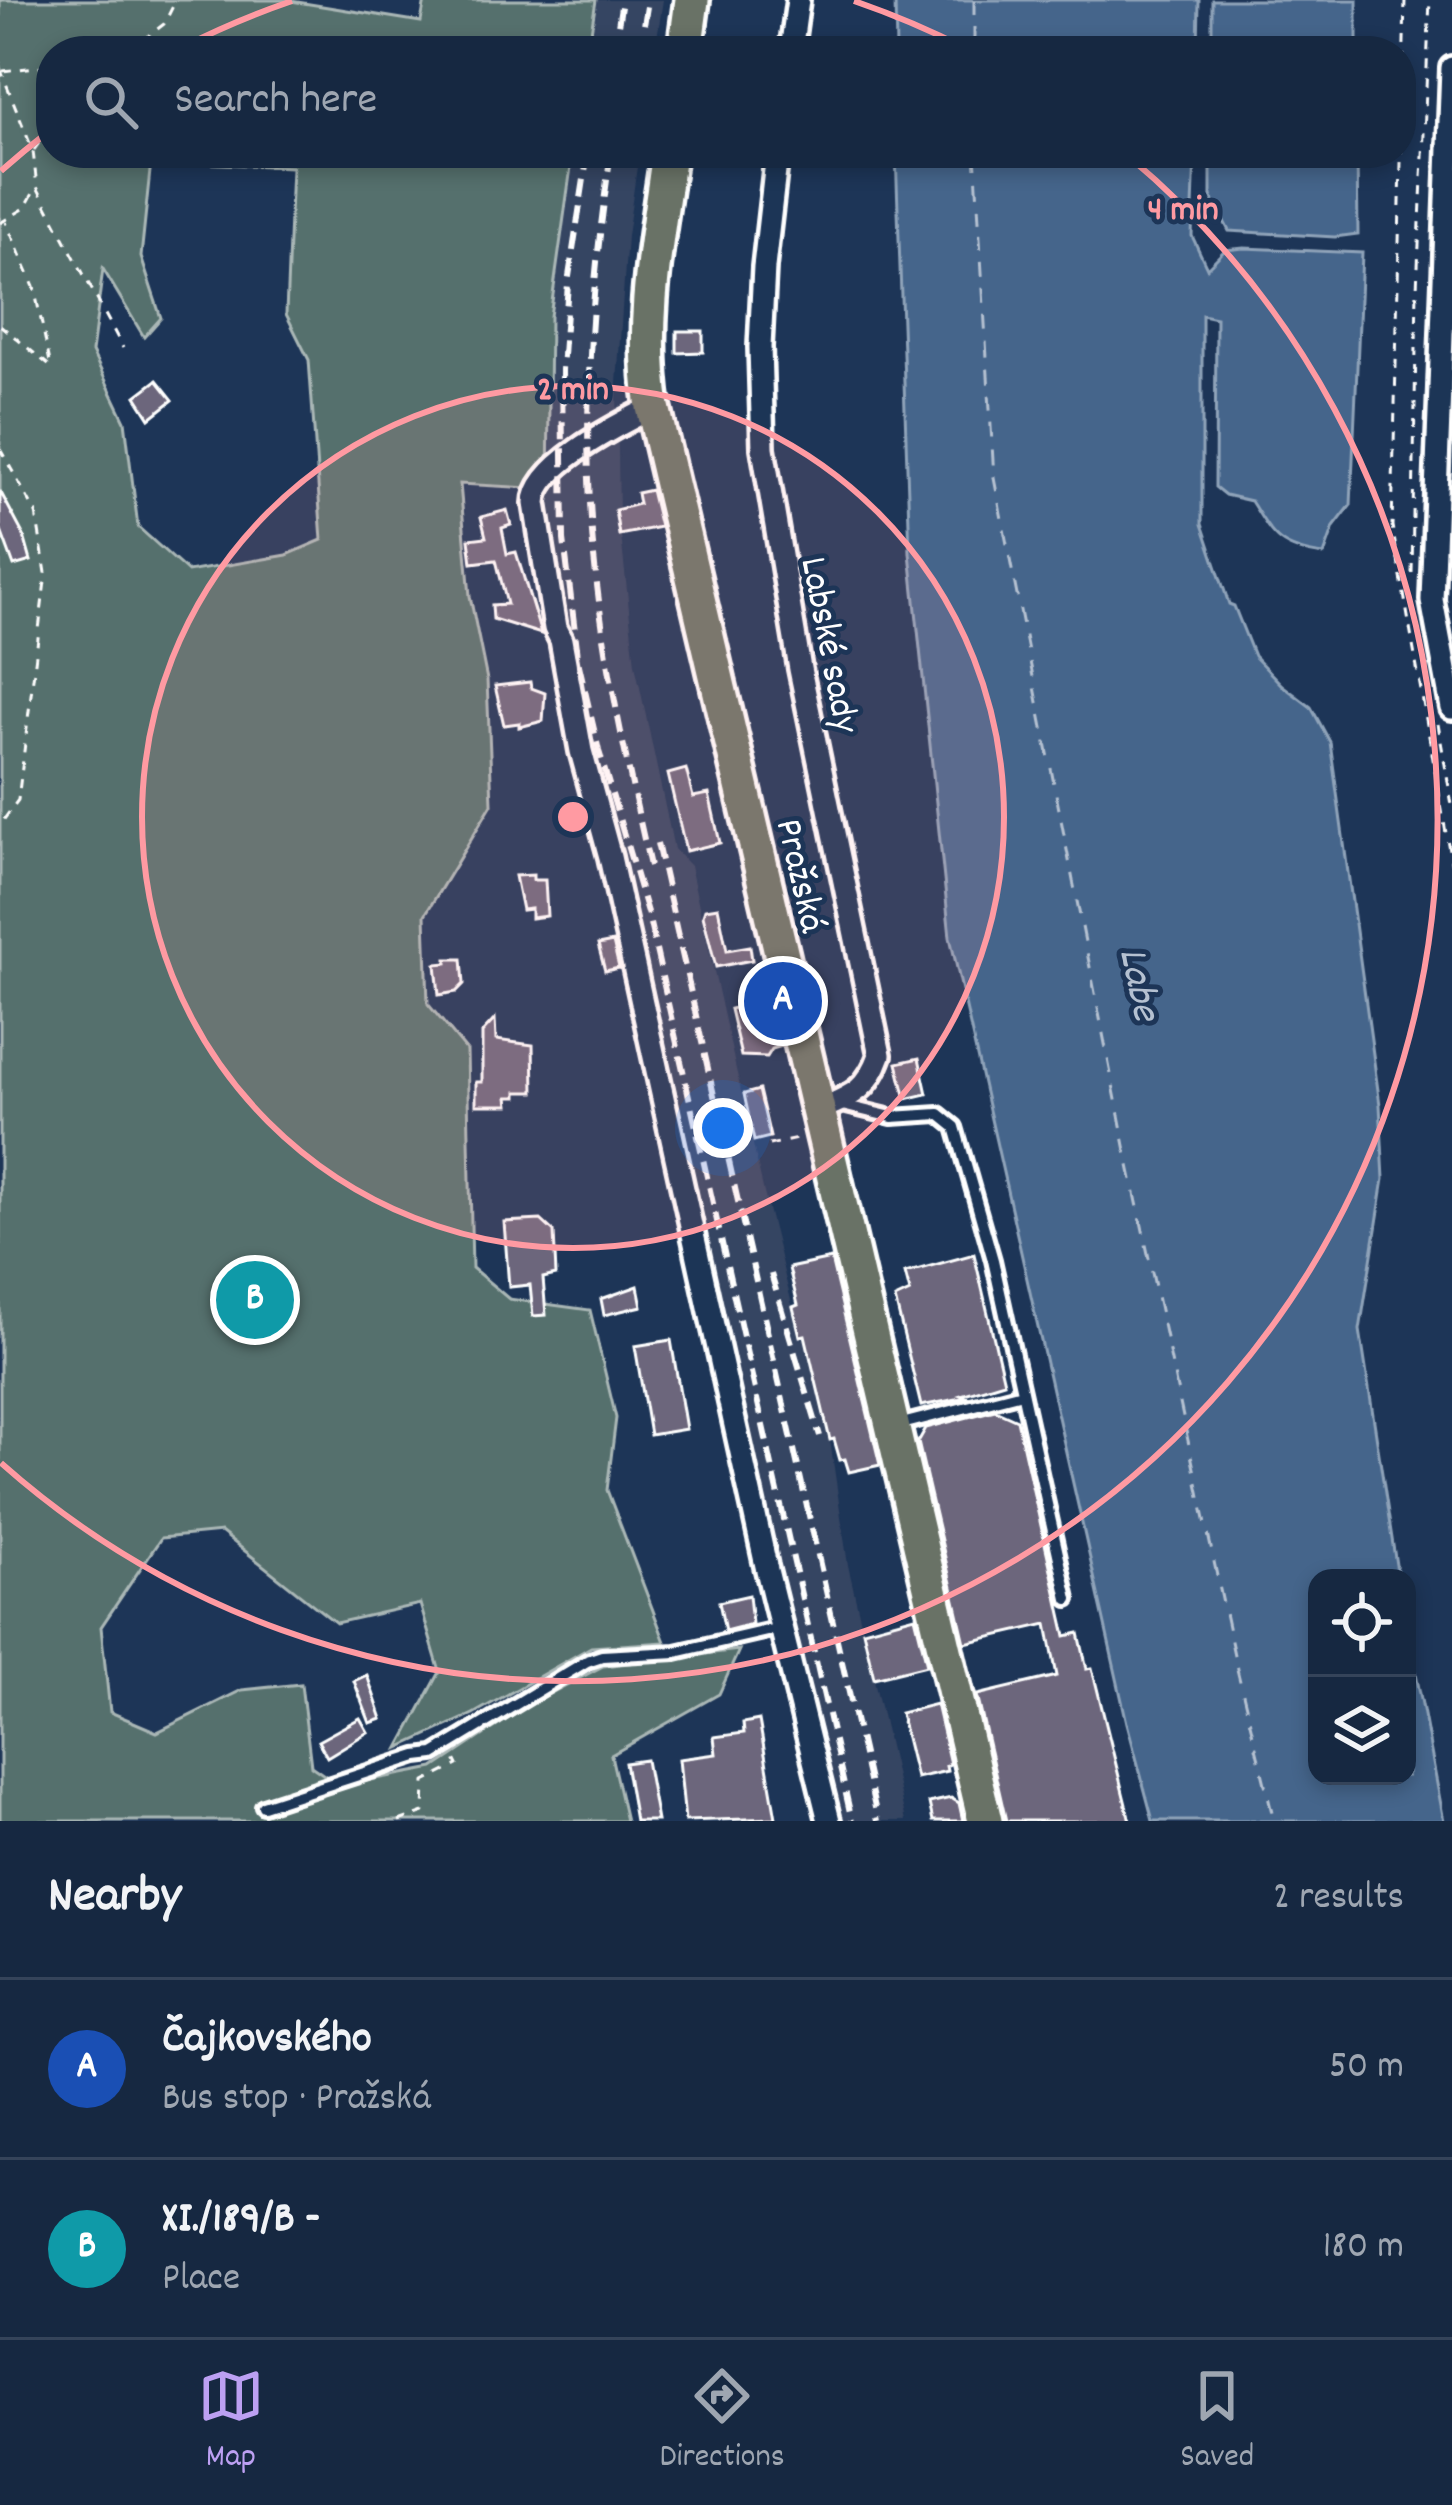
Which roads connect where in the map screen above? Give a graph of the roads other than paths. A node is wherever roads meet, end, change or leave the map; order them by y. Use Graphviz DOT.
graph roads {
  1 [pos="692,0"];
  2 [pos="798,0"];
  3 [pos="687,36"];
  4 [pos="792,36"];
  5 [pos="1452,68"];
  6 [pos="667,168"];
  7 [pos="776,168"];
  8 [pos="1447,287"];
  9 [pos="653,407"];
  10 [pos="1442,600"];
  11 [pos="1452,708"];
  12 [pos="825,1116"];
  13 [pos="1022,1393"];
  14 [pos="891,1426"];
  15 [pos="1068,1599"];
  16 [pos="781,1628"];
  17 [pos="263,1806"];
  18 [pos="829,1821"];
  19 [pos="985,1821"];
  1 -- 3 [label="main road"];
  2 -- 4 [label="street"];
  5 -- 8 [label="street"];
  6 -- 9 [label="main road, Pražská"];
  7 -- 12 [label="street, Labské sady"];
  8 -- 10 [label="street"];
  9 -- 12 [label="main road, Pražská"];
  9 -- 16 [label="street"];
  10 -- 11 [label="street"];
  12 -- 13 [label="lane"];
  12 -- 14 [label="main road, Pražská"];
  13 -- 14 [label="lane"];
  13 -- 15 [label="lane"];
  14 -- 19 [label="main road, Pražská"];
  16 -- 17 [label="lane"];
  16 -- 18 [label="street"];
}
